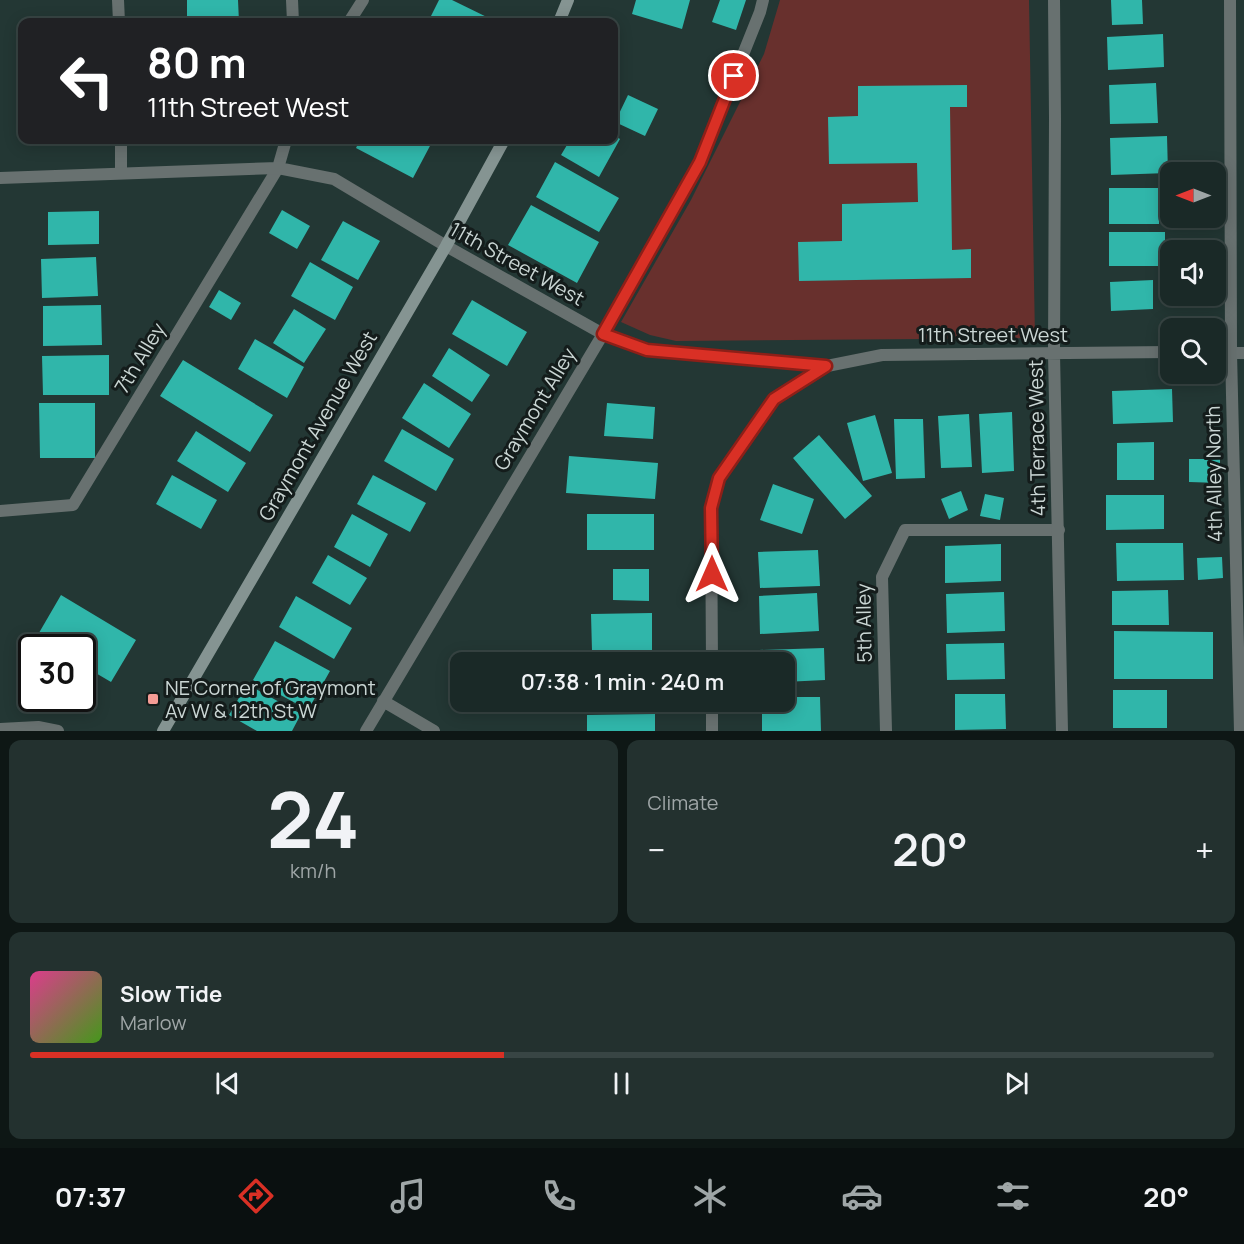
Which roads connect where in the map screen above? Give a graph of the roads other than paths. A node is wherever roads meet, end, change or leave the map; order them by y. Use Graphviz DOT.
graph roads {
  1 [pos="118,0"];
  2 [pos="292,0"];
  3 [pos="363,0"];
  4 [pos="568,0"];
  5 [pos="763,0"];
  6 [pos="1054,0"];
  7 [pos="1230,0"];
  8 [pos="119,18"];
  9 [pos="293,18"];
  10 [pos="352,18"];
  11 [pos="561,18"];
  12 [pos="121,144"];
  13 [pos="285,144"];
  14 [pos="502,144"];
  15 [pos="278,168"];
  16 [pos="121,173"];
  17 [pos="0,178"];
  18 [pos="446,246"];
  19 [pos="603,334"];
  20 [pos="1160,352"];
  21 [pos="1238,353"];
  22 [pos="1054,354"];
  23 [pos="826,366"];
  24 [pos="0,511"];
  25 [pos="1059,530"];
  26 [pos="712,652"];
  27 [pos="383,701"];
  28 [pos="712,712"];
  29 [pos="0,729"];
  30 [pos="58,731"];
  31 [pos="163,731"];
  32 [pos="366,731"];
  33 [pos="434,731"];
  34 [pos="712,731"];
  35 [pos="886,731"];
  36 [pos="1062,731"];
  37 [pos="1240,731"];
  1 -- 8 [label="street"];
  2 -- 9 [label="street"];
  3 -- 10 [label="street"];
  4 -- 11 [label="main road"];
  5 -- 19 [label="street, Graymont Alley"];
  6 -- 22 [label="street, 4th Terrace West"];
  7 -- 21 [label="street, 4th Alley North"];
  12 -- 16 [label="street"];
  13 -- 15 [label="street"];
  14 -- 18 [label="main road, Graymont Avenue West"];
  15 -- 16 [label="street, 11th Street West"];
  15 -- 18 [label="street, 11th Street West"];
  15 -- 24 [label="street, 7th Alley"];
  16 -- 17 [label="street, 11th Street West"];
  18 -- 19 [label="street, 11th Street West"];
  18 -- 31 [label="main road, Graymont Avenue West"];
  19 -- 23 [label="street, 11th Street West"];
  19 -- 27 [label="street, Graymont Alley"];
  20 -- 22 [label="street, 11th Street West"];
  21 -- 37 [label="street, 4th Alley North"];
  22 -- 23 [label="street, 11th Street West"];
  22 -- 25 [label="street, 4th Terrace West"];
  23 -- 26 [label="street"];
  25 -- 35 [label="street, 5th Alley"];
  25 -- 36 [label="street, 4th Terrace West"];
  27 -- 32 [label="street, Graymont Alley"];
  27 -- 33 [label="street"];
  28 -- 34 [label="street"];
  29 -- 30 [label="street"];
}
